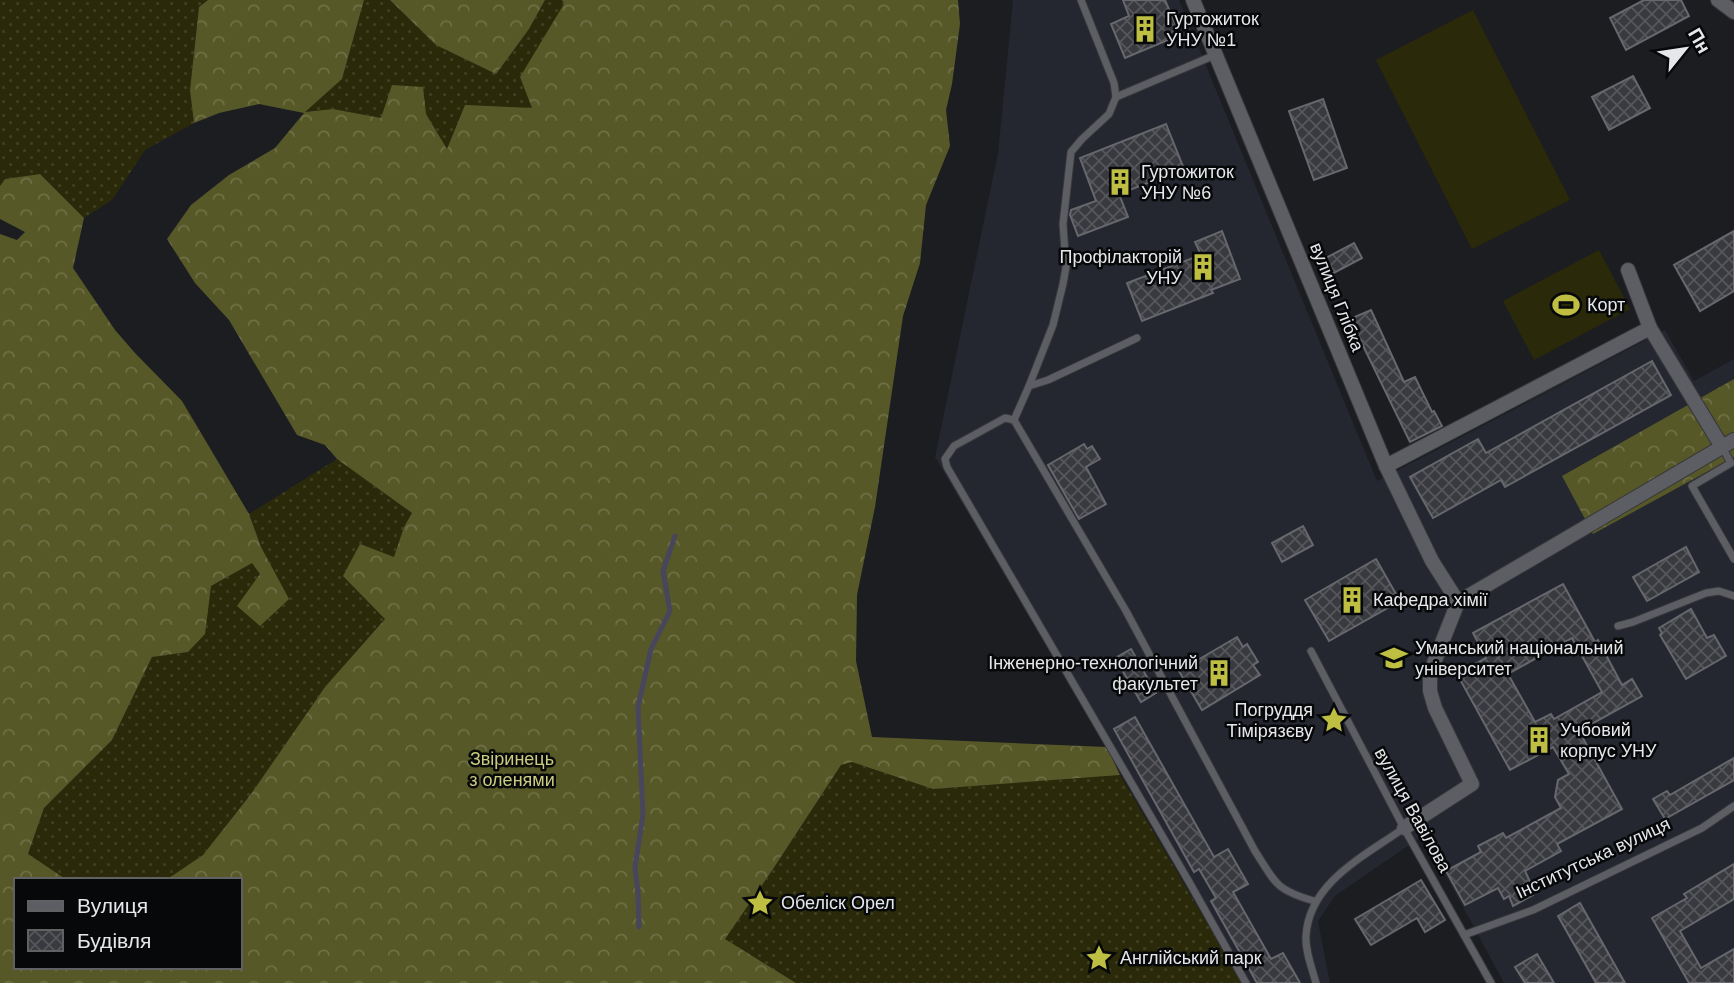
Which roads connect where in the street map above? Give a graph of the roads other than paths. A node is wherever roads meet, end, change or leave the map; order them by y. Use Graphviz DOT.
graph roads {
  1 [pos="1081,0"];
  2 [pos="1194,0"];
  3 [pos="1718,0"];
  4 [pos="1734,12"];
  5 [pos="1216,54"];
  6 [pos="1116,97"];
  7 [pos="1628,270"];
  8 [pos="1650,328"];
  9 [pos="1137,338"];
  10 [pos="1029,386"];
  11 [pos="1014,420"];
  12 [pos="1728,444"];
  13 [pos="1386,466"];
  14 [pos="1734,559"];
  15 [pos="1734,596"];
  16 [pos="1458,603"];
  17 [pos="1618,626"];
  18 [pos="1311,651"];
  19 [pos="1734,806"];
  20 [pos="1404,828"];
  21 [pos="1314,901"];
  22 [pos="1464,935"];
  23 [pos="1246,983"];
  24 [pos="1316,983"];
  25 [pos="1490,983"];
  1 -- 6 [label="lane"];
  2 -- 5 [label="street, вулиця Глібка"];
  3 -- 4 [label="street"];
  5 -- 6 [label="lane"];
  5 -- 13 [label="street, вулиця Глібка"];
  6 -- 10 [label="lane"];
  7 -- 8 [label="street"];
  8 -- 12 [label="street"];
  8 -- 13 [label="street"];
  9 -- 10 [label="lane"];
  10 -- 11 [label="lane"];
  11 -- 21 [label="lane"];
  11 -- 23 [label="lane"];
  12 -- 14 [label="lane"];
  12 -- 16 [label="street"];
  13 -- 16 [label="street, вулиця Глібка"];
  15 -- 17 [label="lane"];
  16 -- 20 [label="street"];
  18 -- 20 [label="lane, вулиця Вавілова"];
  19 -- 22 [label="lane, Інститутська вулиця"];
  20 -- 21 [label="lane"];
  20 -- 22 [label="lane, вулиця Вавілова"];
  21 -- 24 [label="lane"];
  22 -- 25 [label="lane, вулиця Вавілова"];
}
